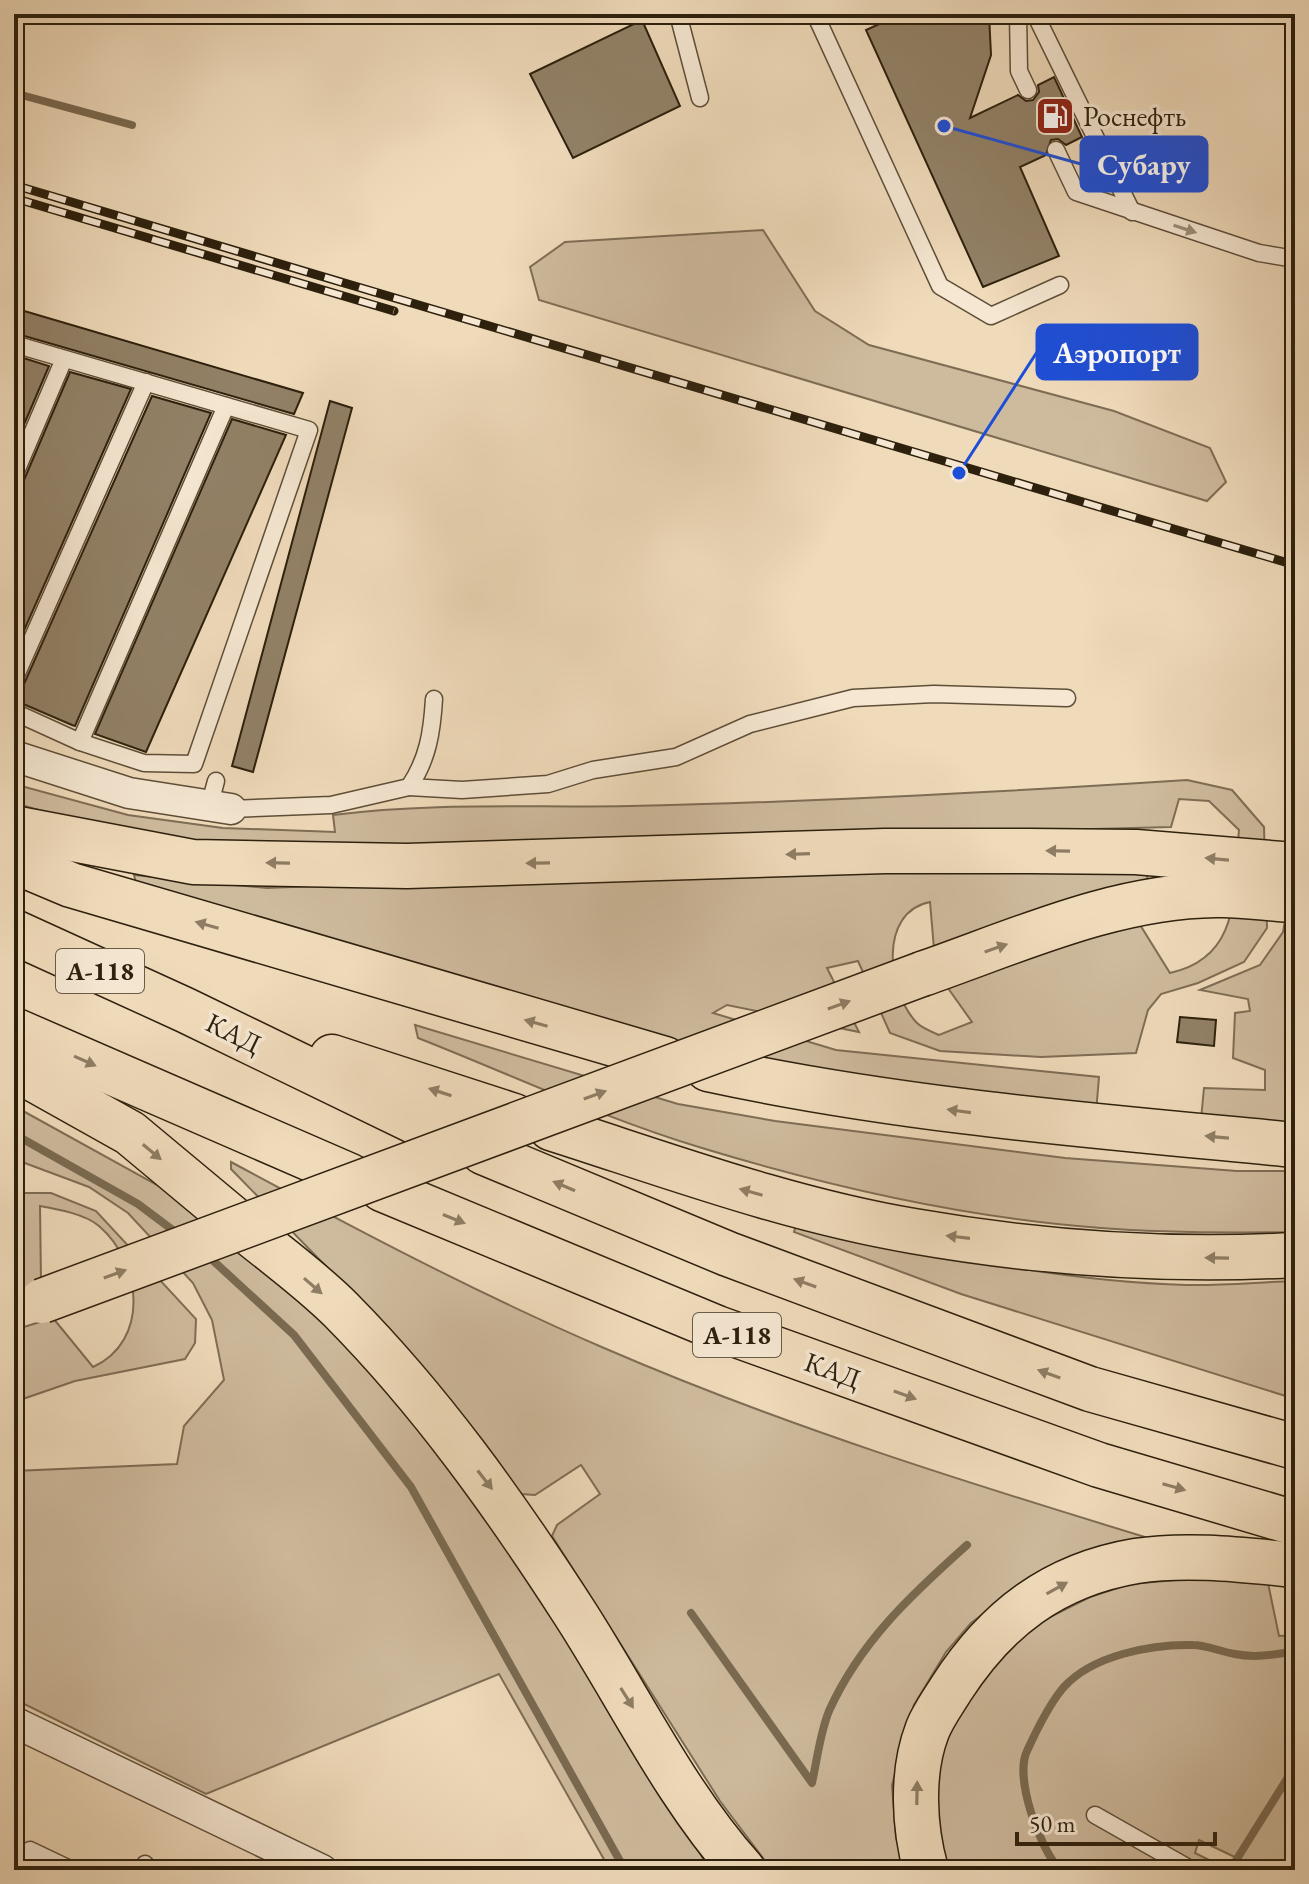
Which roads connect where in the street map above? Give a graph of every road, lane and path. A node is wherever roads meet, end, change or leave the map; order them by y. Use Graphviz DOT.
graph roads {
  1 [pos="678,14"];
  2 [pos="815,14"];
  3 [pos="1018,14"];
  4 [pos="1035,14"];
  5 [pos="1028,90"];
  6 [pos="700,98"];
  7 [pos="1056,150"];
  8 [pos="1132,212"];
  9 [pos="1295,259"];
  10 [pos="1060,285"];
  11 [pos="14,344"];
  12 [pos="64,359"];
  13 [pos="146,382"];
  14 [pos="226,406"];
  15 [pos="14,476"];
  16 [pos="14,680"];
  17 [pos="1067,698"];
  18 [pos="434,699"];
  19 [pos="14,712"];
  20 [pos="80,742"];
  21 [pos="14,756"];
  22 [pos="409,787"];
  23 [pos="218,799"];
  24 [pos="14,828"];
  25 [pos="14,861"];
  26 [pos="1295,865"];
  27 [pos="1295,900"];
  28 [pos="14,932"];
  29 [pos="185,1010"];
  30 [pos="14,1030"];
  31 [pos="665,1059"];
  32 [pos="14,1068"];
  33 [pos="708,1069"];
  34 [pos="1295,1145"];
  35 [pos="1295,1255"];
  36 [pos="28,1306"];
  37 [pos="1295,1447"];
  38 [pos="1295,1523"];
  39 [pos="1295,1565"];
  40 [pos="14,1722"];
  41 [pos="1095,1815"];
  42 [pos="28,1870"];
  43 [pos="72,1870"];
  44 [pos="322,1870"];
  45 [pos="743,1870"];
  46 [pos="926,1870"];
  47 [pos="1192,1870"];
  1 -- 6 [label="lane"];
  2 -- 10 [label="lane"];
  3 -- 5 [label="lane"];
  4 -- 8 [label="lane"];
  7 -- 8 [label="lane"];
  8 -- 9 [label="lane, one-way"];
  11 -- 12 [label="lane"];
  12 -- 13 [label="lane"];
  12 -- 15 [label="lane"];
  13 -- 14 [label="lane"];
  13 -- 16 [label="lane"];
  14 -- 20 [label="lane"];
  14 -- 20 [label="lane"];
  17 -- 22 [label="lane"];
  18 -- 22 [label="lane"];
  19 -- 20 [label="lane"];
  21 -- 23 [label="street"];
  22 -- 23 [label="lane"];
  26 -- 24 [label="main road, one-way"];
  31 -- 25 [label="main road, one-way"];
  36 -- 27 [label="main road, one-way, bridge"];
  28 -- 29 [label="main road, КАД / А-118"];
  35 -- 29 [label="main road, one-way"];
  37 -- 29 [label="main road, КАД / А-118, one-way"];
  30 -- 38 [label="main road, КАД / А-118, one-way"];
  32 -- 45 [label="main road, one-way"];
  34 -- 33 [label="main road, one-way"];
  46 -- 39 [label="main road, one-way"];
  40 -- 44 [label="street"];
  41 -- 47 [label="lane"];
  42 -- 43 [label="lane"];
}
